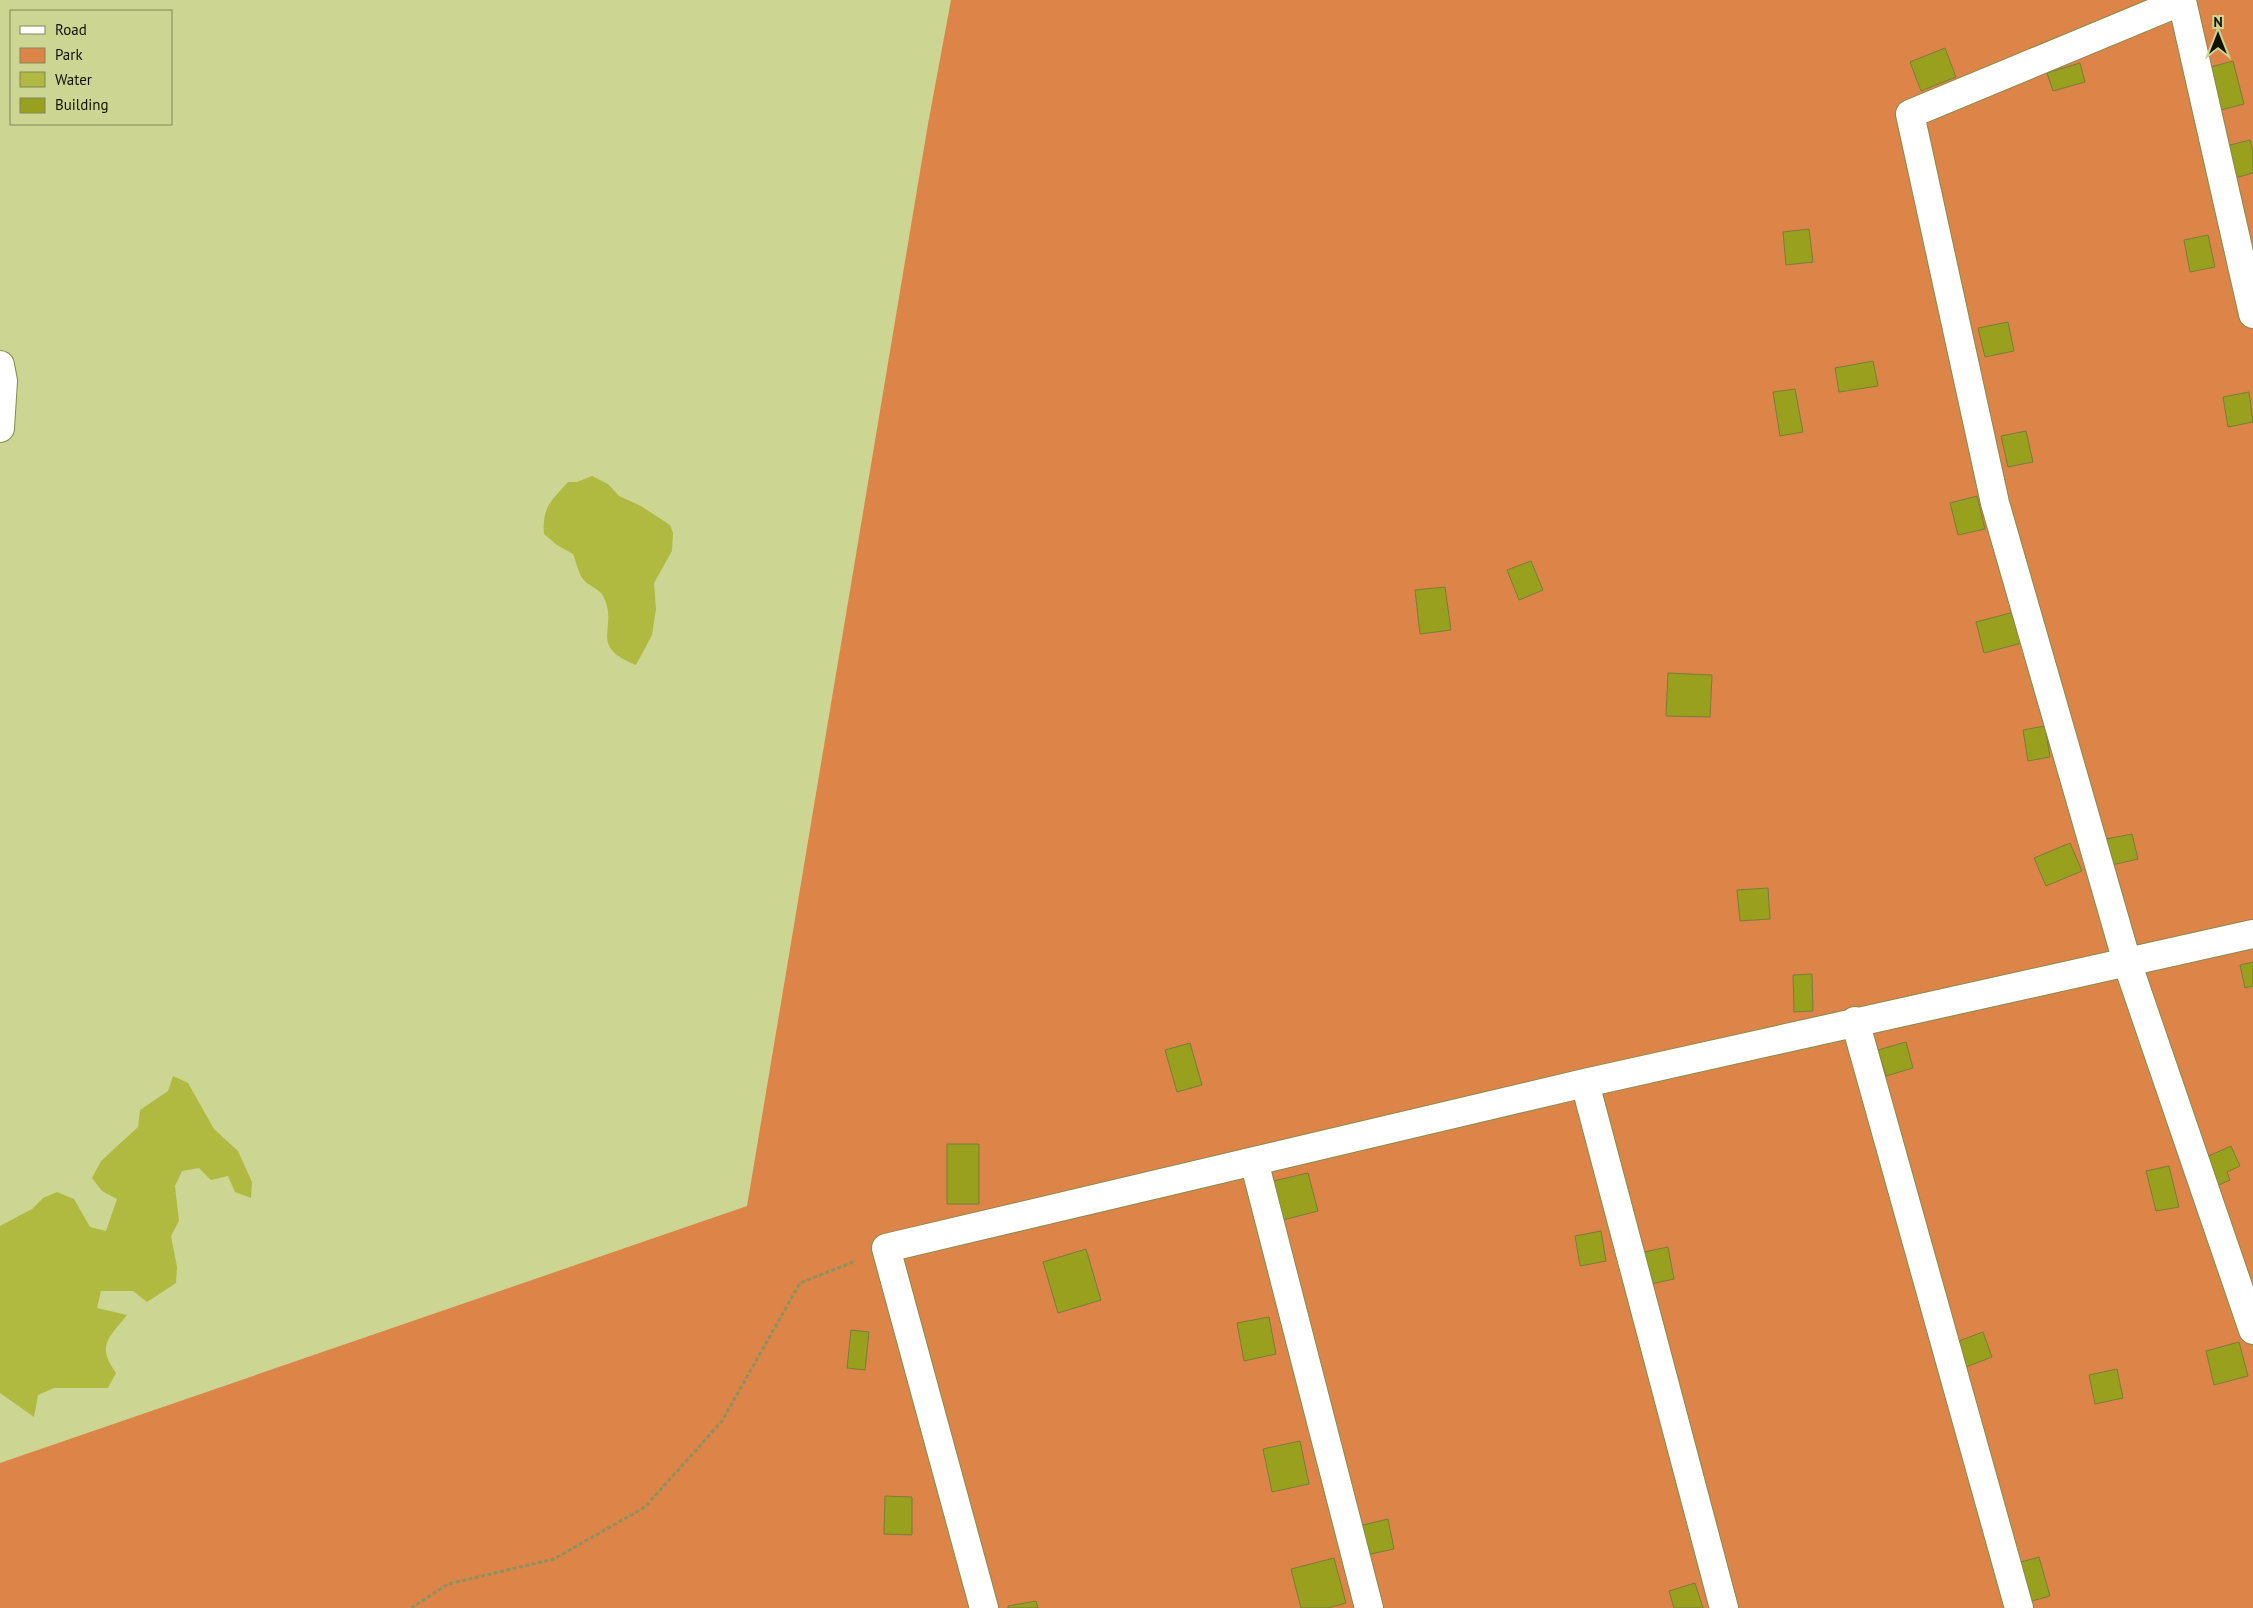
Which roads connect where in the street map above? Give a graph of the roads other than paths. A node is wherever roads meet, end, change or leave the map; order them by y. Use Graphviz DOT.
graph roads {
  1 [pos="2182,0"];
  2 [pos="2253,314"];
  3 [pos="0,366"];
  4 [pos="0,428"];
  5 [pos="2253,934"];
  6 [pos="2127,962"];
  7 [pos="1855,1021"];
  8 [pos="1585,1083"];
  9 [pos="1254,1161"];
  10 [pos="2253,1330"];
  11 [pos="984,1608"];
  12 [pos="1369,1608"];
  13 [pos="1724,1608"];
  14 [pos="2019,1608"];
  1 -- 2 [label="street"];
  1 -- 6 [label="street"];
  3 -- 4 [label="street"];
  5 -- 6 [label="street"];
  6 -- 7 [label="street"];
  6 -- 10 [label="street"];
  7 -- 8 [label="street"];
  7 -- 14 [label="street"];
  8 -- 9 [label="street"];
  8 -- 13 [label="street"];
  9 -- 11 [label="street"];
  9 -- 12 [label="street"];
}
